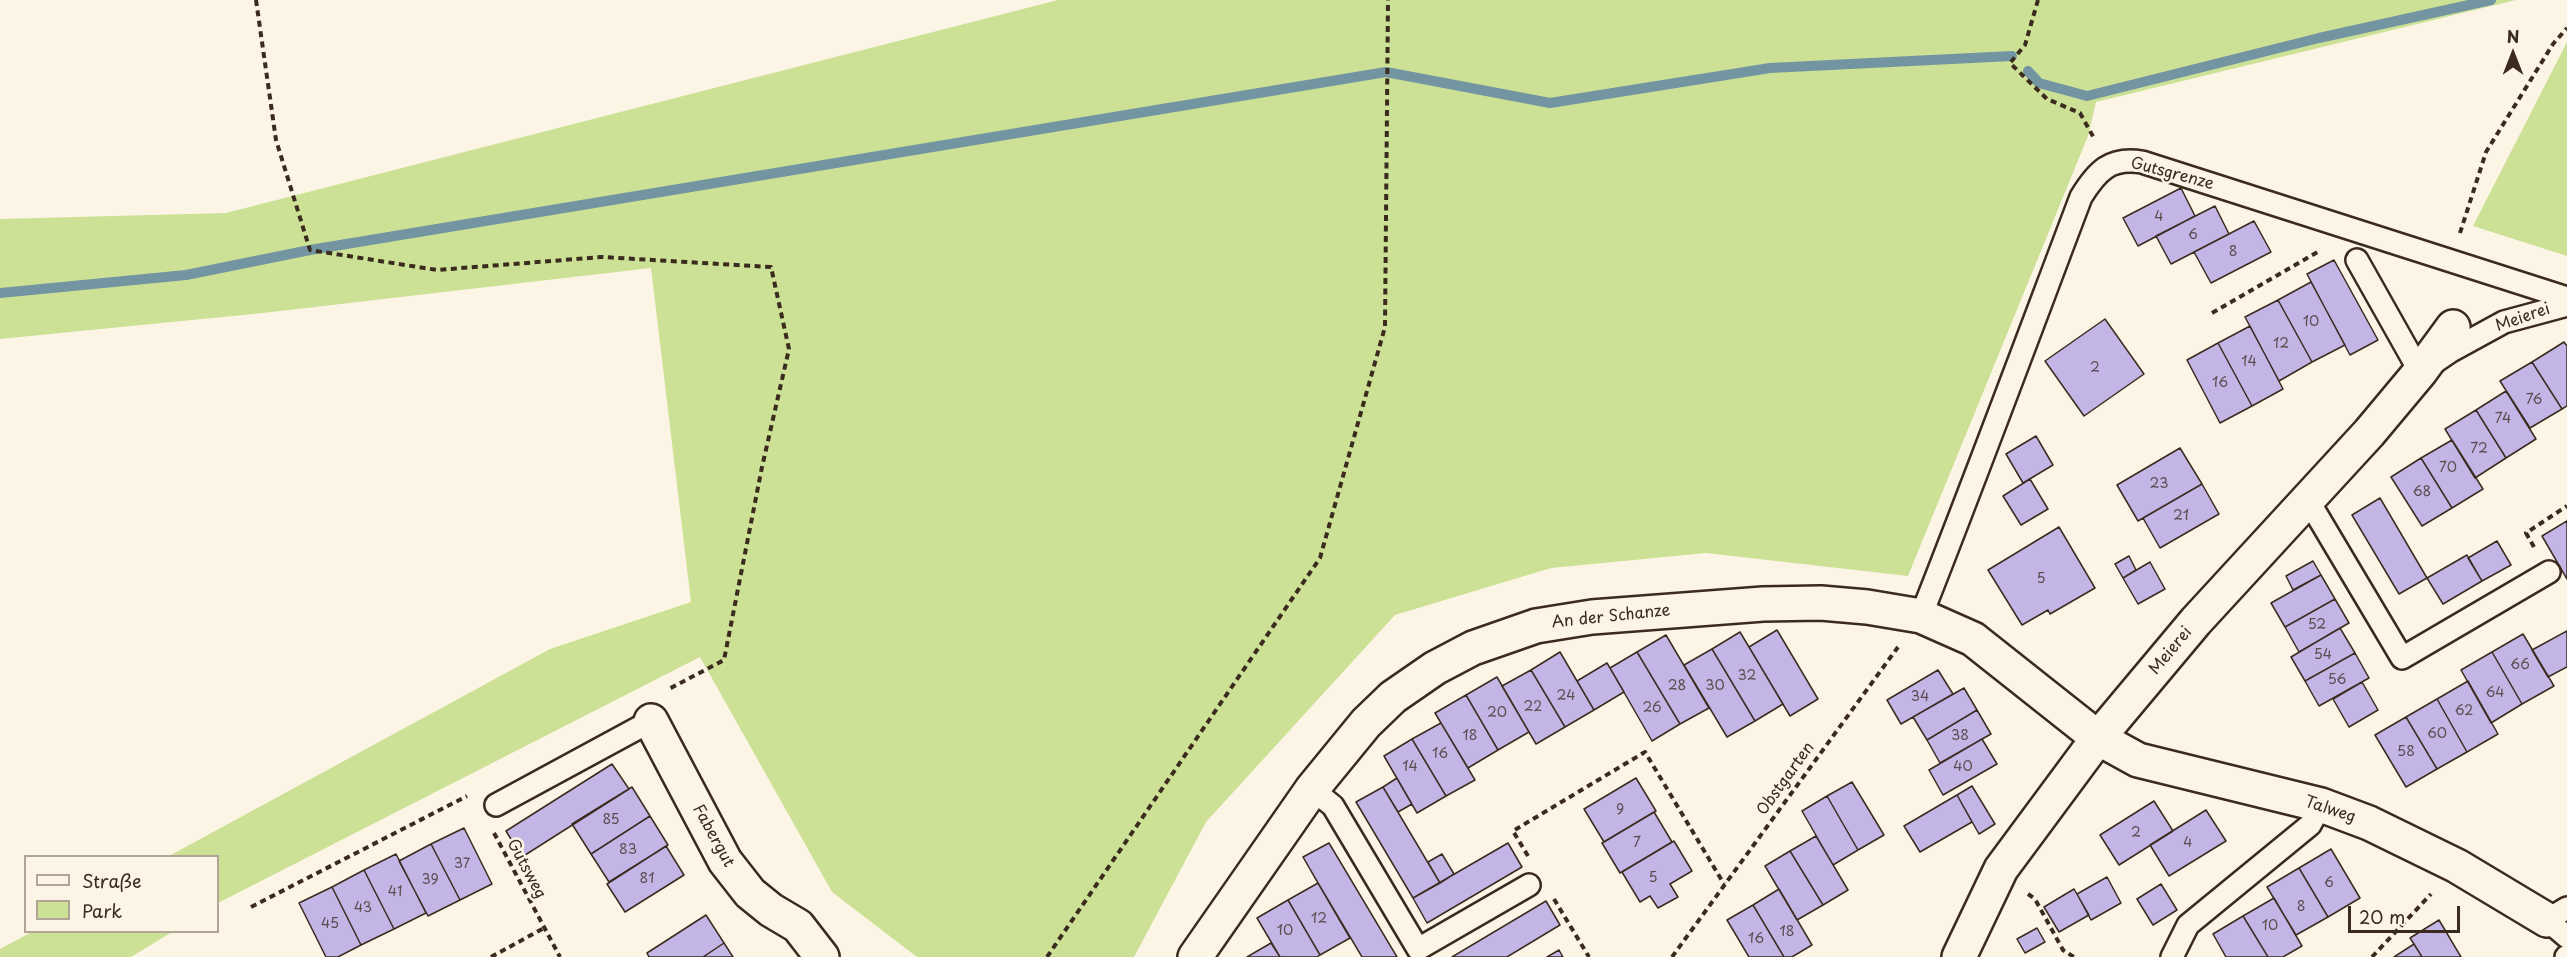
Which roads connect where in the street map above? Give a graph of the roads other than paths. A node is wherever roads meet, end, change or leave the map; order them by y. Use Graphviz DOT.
graph roads {
  1 [pos="2357,260"];
  2 [pos="2567,298"];
  3 [pos="2567,305"];
  4 [pos="2453,327"];
  5 [pos="2420,372"];
  6 [pos="2308,500"];
  7 [pos="2549,572"];
  8 [pos="1921,616"];
  9 [pos="651,721"];
  10 [pos="2098,738"];
  11 [pos="1312,789"];
  12 [pos="2321,805"];
  13 [pos="492,814"];
  14 [pos="1529,885"];
  15 [pos="2560,922"];
  16 [pos="1421,953"];
  17 [pos="822,957"];
  18 [pos="1195,957"];
  19 [pos="1959,957"];
  20 [pos="2172,957"];
  1 -- 5 [label="lane"];
  2 -- 8 [label="lane, Gutsgrenze"];
  3 -- 5 [label="lane, Meierei"];
  4 -- 5 [label="street, Meierei"];
  5 -- 6 [label="street, Meierei"];
  6 -- 7 [label="lane"];
  6 -- 10 [label="street, Meierei"];
  8 -- 10 [label="street, An der Schanze"];
  8 -- 11 [label="street, An der Schanze"];
  9 -- 13 [label="lane"];
  9 -- 17 [label="street, Fabergut"];
  10 -- 12 [label="street, Talweg"];
  10 -- 19 [label="street, Meierei"];
  11 -- 16 [label="lane"];
  11 -- 18 [label="street, An der Schanze"];
  12 -- 15 [label="street, Talweg"];
  12 -- 20 [label="lane"];
  14 -- 16 [label="lane"];
}
